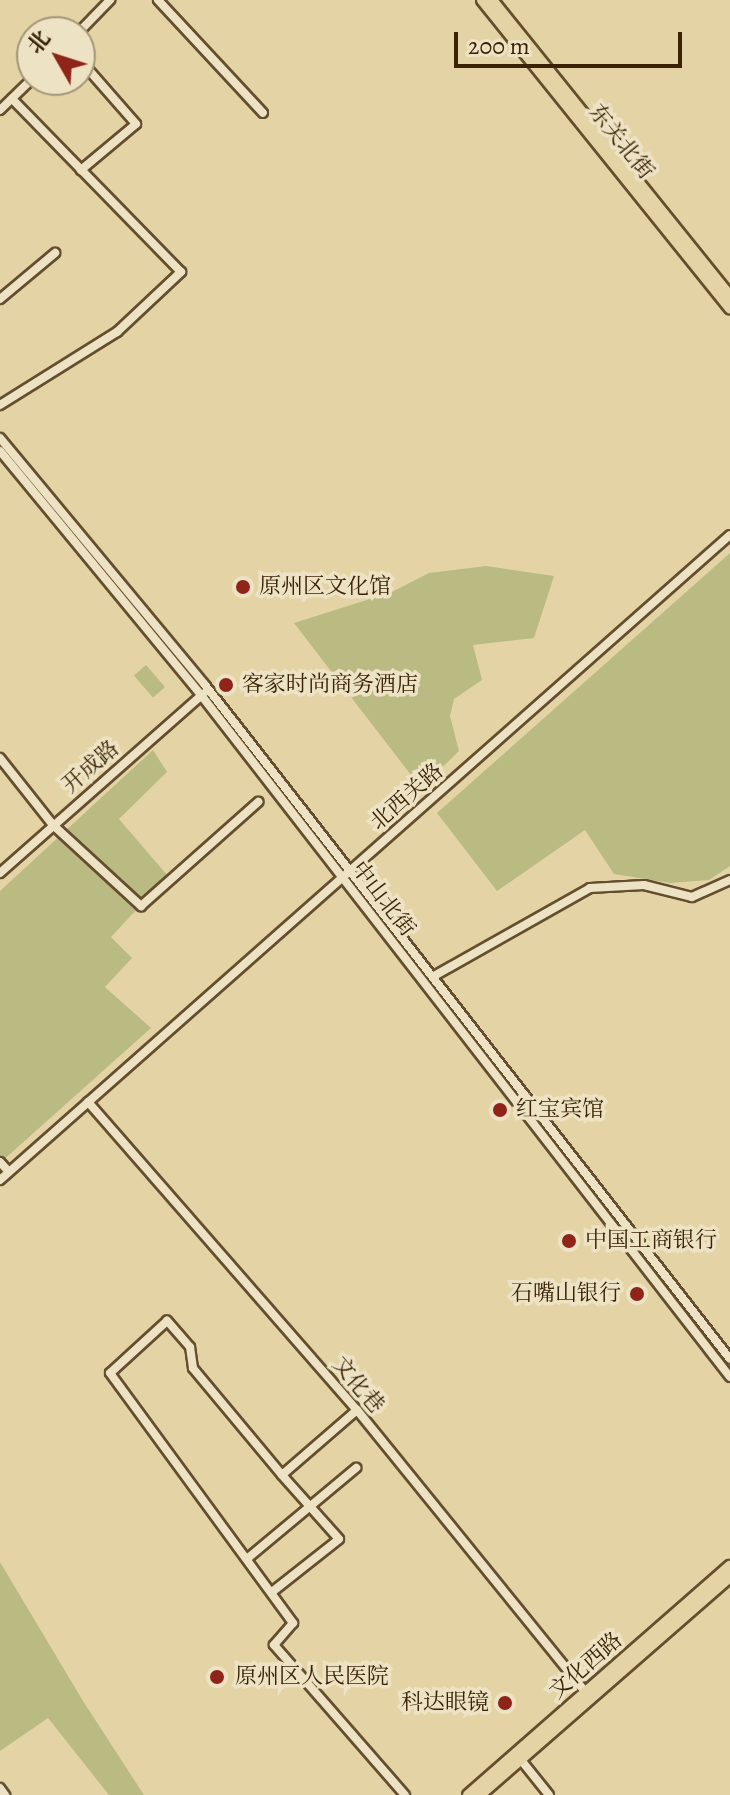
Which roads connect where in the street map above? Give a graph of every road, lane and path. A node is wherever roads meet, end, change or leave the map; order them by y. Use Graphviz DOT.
graph roads {
  1 [pos="110,0"];
  2 [pos="158,0"];
  3 [pos="482,0"];
  4 [pos="492,0"];
  5 [pos="94,16"];
  6 [pos="96,78"];
  7 [pos="16,95"];
  8 [pos="12,99"];
  9 [pos="0,110"];
  10 [pos="263,113"];
  11 [pos="81,170"];
  12 [pos="55,253"];
  13 [pos="0,299"];
  14 [pos="729,302"];
  15 [pos="0,405"];
  16 [pos="0,438"];
  17 [pos="0,451"];
  18 [pos="730,535"];
  19 [pos="204,693"];
  20 [pos="0,758"];
  21 [pos="258,802"];
  22 [pos="53,825"];
  23 [pos="0,873"];
  24 [pos="346,874"];
  25 [pos="730,880"];
  26 [pos="434,976"];
  27 [pos="88,1102"];
  28 [pos="0,1162"];
  29 [pos="9,1172"];
  30 [pos="0,1180"];
  31 [pos="730,1359"];
  32 [pos="730,1377"];
  33 [pos="357,1410"];
  34 [pos="356,1468"];
  35 [pos="282,1475"];
  36 [pos="310,1507"];
  37 [pos="248,1558"];
  38 [pos="730,1566"];
  39 [pos="730,1577"];
  40 [pos="272,1592"];
  41 [pos="588,1696"];
  42 [pos="518,1757"];
  43 [pos="0,1788"];
  44 [pos="5,1795"];
  45 [pos="405,1795"];
  46 [pos="468,1795"];
  47 [pos="480,1795"];
  48 [pos="549,1795"];
  1 -- 5 [label="street"];
  2 -- 10 [label="street"];
  3 -- 14 [label="main road, 东关北街"];
  4 -- 14 [label="main road, 东关北街"];
  6 -- 11 [label="street"];
  7 -- 8 [label="street"];
  8 -- 9 [label="street"];
  8 -- 11 [label="street"];
  11 -- 15 [label="street"];
  12 -- 13 [label="street"];
  16 -- 19 [label="street, 中山北街"];
  17 -- 19 [label="street, 中山北街"];
  18 -- 24 [label="street, 北西关路"];
  19 -- 22 [label="street, 开成路"];
  19 -- 24 [label="street, 中山北街"];
  20 -- 22 [label="street"];
  21 -- 22 [label="street"];
  22 -- 23 [label="street, 开成路"];
  24 -- 26 [label="street, 中山北街"];
  24 -- 27 [label="street, 北西关路"];
  24 -- 32 [label="street, 中山北街"];
  25 -- 26 [label="street"];
  26 -- 31 [label="street, 中山北街"];
  27 -- 29 [label="street, 北西关路"];
  27 -- 33 [label="street, 文化巷"];
  28 -- 29 [label="street"];
  29 -- 30 [label="street, 北西关路"];
  33 -- 35 [label="street"];
  33 -- 41 [label="street, 文化巷"];
  34 -- 36 [label="street"];
  35 -- 36 [label="street"];
  35 -- 37 [label="street"];
  36 -- 37 [label="street"];
  36 -- 40 [label="street"];
  37 -- 40 [label="street"];
  38 -- 41 [label="main road, 文化西路"];
  39 -- 41 [label="main road, 文化西路"];
  40 -- 45 [label="street"];
  41 -- 42 [label="main road, 文化西路"];
  42 -- 46 [label="main road, 文化西路"];
  42 -- 47 [label="main road, 文化西路"];
  42 -- 48 [label="street"];
  43 -- 44 [label="street"];
}
